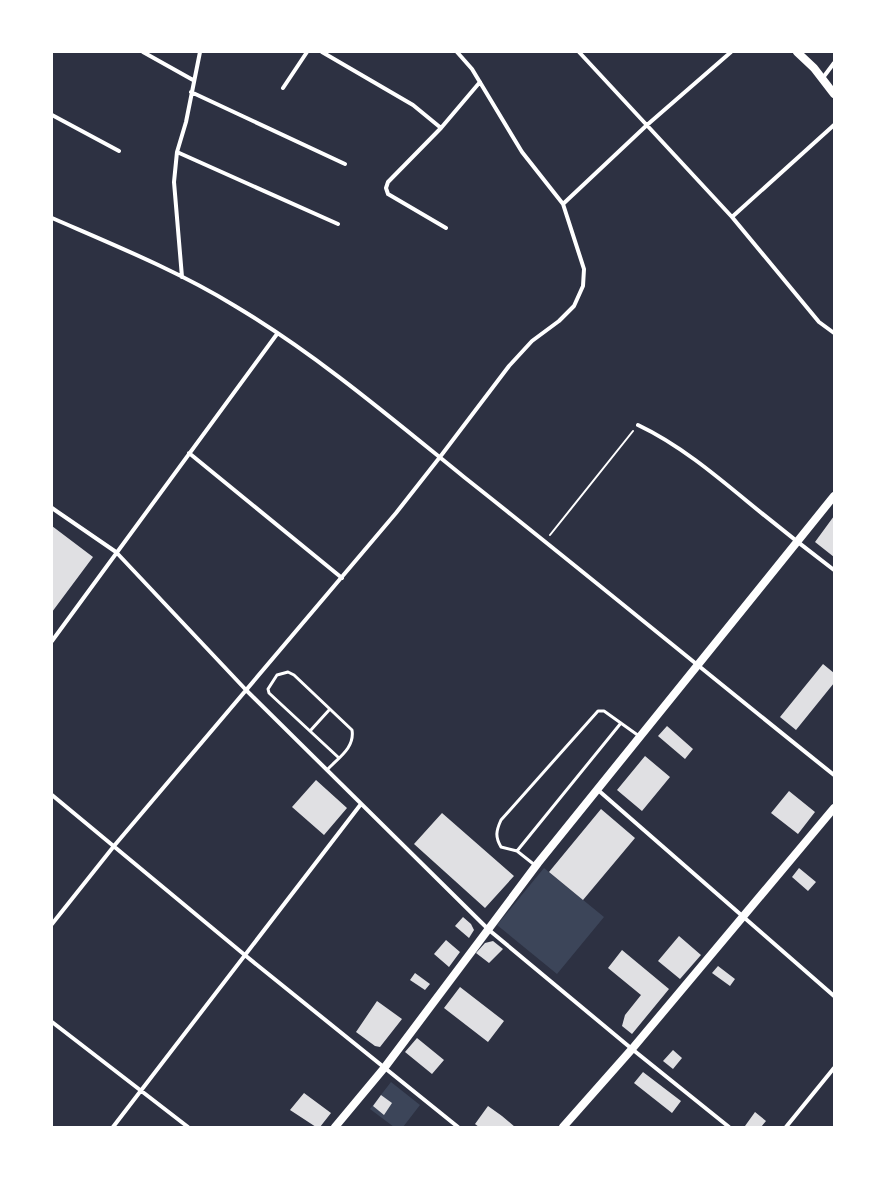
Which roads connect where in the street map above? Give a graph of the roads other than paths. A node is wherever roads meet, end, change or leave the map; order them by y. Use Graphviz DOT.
graph roads {
  1 [pos="143,52"];
  2 [pos="200,52"];
  3 [pos="307,52"];
  4 [pos="322,52"];
  5 [pos="457,52"];
  6 [pos="579,52"];
  7 [pos="731,52"];
  8 [pos="797,52"];
  9 [pos="834,63"];
  10 [pos="822,79"];
  11 [pos="193,80"];
  12 [pos="480,82"];
  13 [pos="284,88"];
  14 [pos="191,92"];
  15 [pos="834,94"];
  16 [pos="52,115"];
  17 [pos="647,125"];
  18 [pos="834,125"];
  19 [pos="441,128"];
  20 [pos="119,151"];
  21 [pos="177,152"];
  22 [pos="345,164"];
  23 [pos="563,204"];
  24 [pos="732,217"];
  25 [pos="52,218"];
  26 [pos="338,224"];
  27 [pos="446,228"];
  28 [pos="182,277"];
  29 [pos="834,333"];
  30 [pos="277,334"];
  31 [pos="638,425"];
  32 [pos="189,453"];
  33 [pos="440,458"];
  34 [pos="834,496"];
  35 [pos="52,508"];
  36 [pos="798,543"];
  37 [pos="116,552"];
  38 [pos="834,570"];
  39 [pos="342,578"];
  40 [pos="52,641"];
  41 [pos="698,667"];
  42 [pos="247,691"];
  43 [pos="330,709"];
  44 [pos="621,723"];
  45 [pos="310,730"];
  46 [pos="641,738"];
  47 [pos="339,758"];
  48 [pos="327,770"];
  49 [pos="834,775"];
  50 [pos="598,790"];
  51 [pos="52,795"];
  52 [pos="361,804"];
  53 [pos="834,808"];
  54 [pos="114,846"];
  55 [pos="516,851"];
  56 [pos="536,866"];
  57 [pos="742,917"];
  58 [pos="52,924"];
  59 [pos="488,930"];
  60 [pos="246,956"];
  61 [pos="834,996"];
  62 [pos="52,1022"];
  63 [pos="632,1049"];
  64 [pos="385,1066"];
  65 [pos="834,1068"];
  66 [pos="141,1090"];
  67 [pos="113,1127"];
  68 [pos="188,1127"];
  69 [pos="335,1127"];
  70 [pos="458,1127"];
  71 [pos="563,1127"];
  72 [pos="729,1127"];
  73 [pos="786,1127"];
  1 -- 11 [label="street"];
  2 -- 11 [label="street"];
  3 -- 13 [label="street"];
  4 -- 19 [label="street"];
  5 -- 12 [label="street"];
  6 -- 17 [label="street"];
  7 -- 17 [label="street"];
  8 -- 10 [label="main road"];
  9 -- 10 [label="street"];
  10 -- 15 [label="main road"];
  11 -- 14 [label="street"];
  12 -- 19 [label="street"];
  12 -- 23 [label="street"];
  14 -- 21 [label="street"];
  14 -- 22 [label="street"];
  16 -- 20 [label="street"];
  17 -- 23 [label="street"];
  17 -- 24 [label="street"];
  18 -- 24 [label="street"];
  19 -- 27 [label="street"];
  21 -- 26 [label="street"];
  21 -- 28 [label="street"];
  23 -- 33 [label="street"];
  24 -- 29 [label="street"];
  25 -- 28 [label="street"];
  28 -- 30 [label="street"];
  30 -- 32 [label="street"];
  30 -- 33 [label="street"];
  31 -- 36 [label="street"];
  32 -- 37 [label="street"];
  32 -- 39 [label="street"];
  33 -- 39 [label="street"];
  33 -- 41 [label="street"];
  34 -- 36 [label="main road"];
  35 -- 37 [label="street"];
  36 -- 38 [label="street"];
  36 -- 41 [label="main road"];
  37 -- 40 [label="street"];
  37 -- 42 [label="street"];
  39 -- 42 [label="street"];
  41 -- 46 [label="main road"];
  41 -- 49 [label="street"];
  42 -- 48 [label="street"];
  42 -- 54 [label="street"];
  43 -- 45 [label="lane"];
  43 -- 45 [label="lane"];
  43 -- 47 [label="lane"];
  44 -- 46 [label="lane"];
  44 -- 55 [label="lane"];
  44 -- 55 [label="lane"];
  45 -- 47 [label="lane"];
  46 -- 50 [label="main road"];
  47 -- 48 [label="lane"];
  48 -- 52 [label="street"];
  50 -- 56 [label="main road"];
  50 -- 57 [label="street"];
  51 -- 54 [label="street"];
  52 -- 59 [label="street"];
  52 -- 60 [label="street"];
  53 -- 57 [label="main road"];
  54 -- 58 [label="street"];
  54 -- 60 [label="street"];
  55 -- 56 [label="lane"];
  56 -- 59 [label="main road"];
  57 -- 61 [label="street"];
  57 -- 63 [label="main road"];
  59 -- 63 [label="street"];
  59 -- 64 [label="main road"];
  60 -- 64 [label="street"];
  60 -- 66 [label="street"];
  62 -- 66 [label="street"];
  63 -- 71 [label="main road"];
  63 -- 72 [label="street"];
  64 -- 69 [label="main road"];
  64 -- 70 [label="street"];
  65 -- 73 [label="street"];
  66 -- 67 [label="street"];
  66 -- 68 [label="street"];
}
